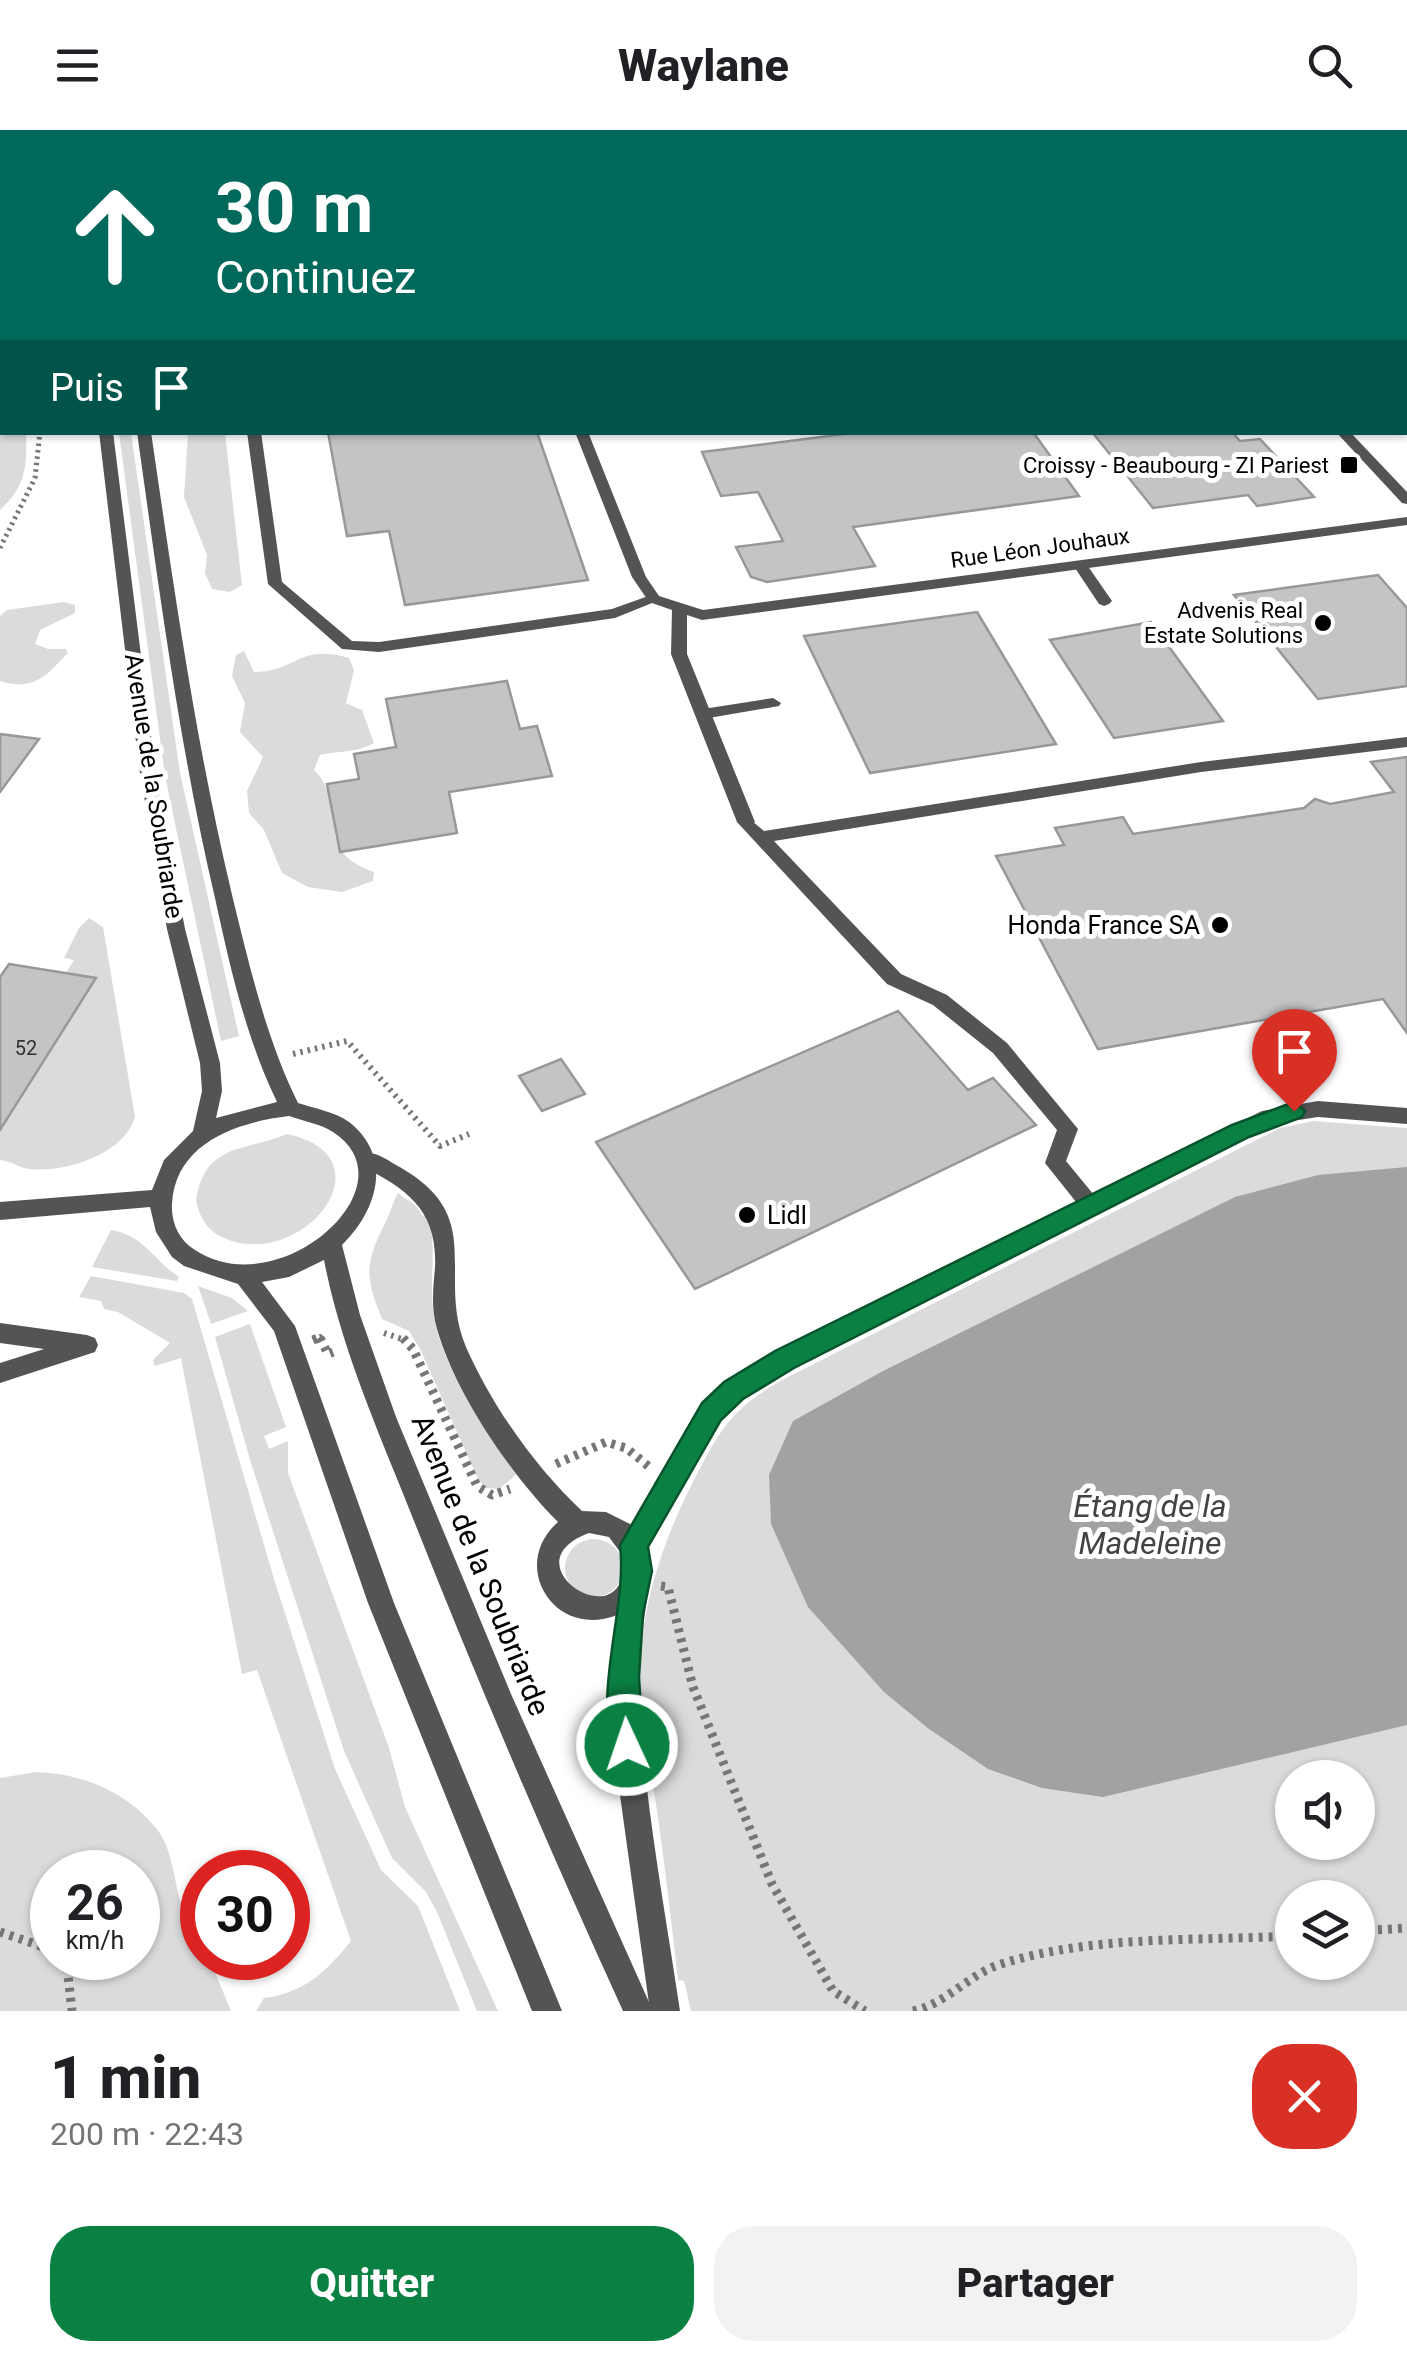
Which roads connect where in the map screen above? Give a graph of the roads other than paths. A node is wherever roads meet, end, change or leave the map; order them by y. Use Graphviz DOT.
graph roads {
  1 [pos="106,435"];
  2 [pos="144,435"];
  3 [pos="254,435"];
  4 [pos="583,435"];
  5 [pos="1345,435"];
  6 [pos="1407,500"];
  7 [pos="1407,521"];
  8 [pos="1080,565"];
  9 [pos="654,599"];
  10 [pos="1104,601"];
  11 [pos="679,610"];
  12 [pos="773,703"];
  13 [pos="702,714"];
  14 [pos="1407,742"];
  15 [pos="761,838"];
  16 [pos="290,1108"];
  17 [pos="1407,1116"];
  18 [pos="202,1134"];
  19 [pos="368,1160"];
  20 [pos="160,1198"];
  21 [pos="1092,1206"];
  22 [pos="0,1211"];
  23 [pos="332,1246"];
  24 [pos="243,1274"];
  25 [pos="0,1333"];
  26 [pos="0,1373"];
  27 [pos="580,1525"];
  28 [pos="634,1545"];
  29 [pos="633,1584"];
  30 [pos="547,2011"];
  31 [pos="638,2011"];
  32 [pos="664,2011"];
  1 -- 18 [label="street, Avenue de la Soubriarde"];
  2 -- 16 [label="street, Avenue de la Soubriarde"];
  3 -- 9 [label="street"];
  4 -- 9 [label="street"];
  5 -- 6 [label="street"];
  7 -- 8 [label="street, Rue Léon Jouhaux"];
  8 -- 10 [label="street"];
  8 -- 11 [label="street, Rue Léon Jouhaux"];
  9 -- 11 [label="street, Rue Léon Jouhaux"];
  11 -- 13 [label="street"];
  12 -- 13 [label="street"];
  13 -- 15 [label="street"];
  14 -- 15 [label="street"];
  15 -- 21 [label="street"];
  16 -- 18 [label="street"];
  16 -- 19 [label="street"];
  17 -- 21 [label="street"];
  18 -- 20 [label="street"];
  19 -- 23 [label="street"];
  19 -- 27 [label="street"];
  20 -- 22 [label="street"];
  20 -- 24 [label="street"];
  21 -- 28 [label="street"];
  23 -- 24 [label="street"];
  23 -- 31 [label="street, Avenue de la Soubriarde"];
  24 -- 30 [label="street"];
  25 -- 26 [label="street"];
  27 -- 28 [label="street"];
  27 -- 29 [label="street"];
  28 -- 29 [label="street"];
  29 -- 32 [label="street"];
}
